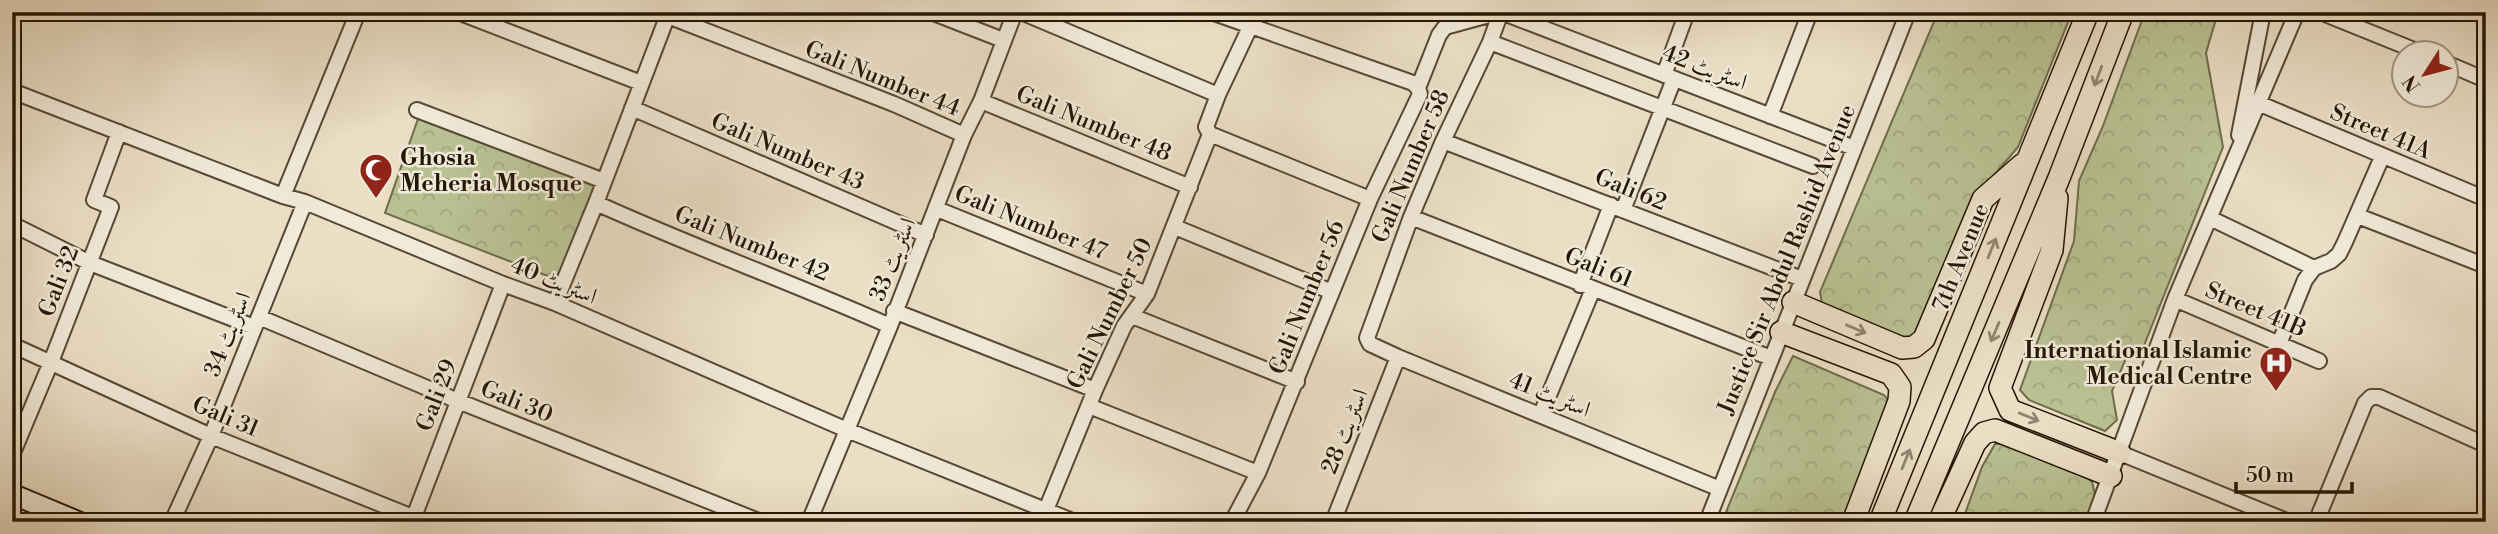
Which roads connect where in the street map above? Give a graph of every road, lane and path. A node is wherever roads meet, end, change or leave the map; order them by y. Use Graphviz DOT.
graph roads {
  1 [pos="358,12"];
  2 [pos="458,12"];
  3 [pos="931,12"];
  4 [pos="1018,12"];
  5 [pos="1211,12"];
  6 [pos="1500,12"];
  7 [pos="1687,12"];
  8 [pos="1908,12"];
  9 [pos="2088,12"];
  10 [pos="2123,12"];
  11 [pos="2263,12"];
  12 [pos="2297,12"];
  13 [pos="2320,12"];
  14 [pos="1809,13"];
  15 [pos="668,14"];
  16 [pos="1250,27"];
  17 [pos="1003,40"];
  18 [pos="2390,40"];
  19 [pos="1490,42"];
  20 [pos="2460,70"];
  21 [pos="1669,77"];
  22 [pos="2486,80"];
  23 [pos="641,83"];
  24 [pos="1418,88"];
  25 [pos="12,91"];
  26 [pos="1218,95"];
  27 [pos="981,101"];
  28 [pos="2258,103"];
  29 [pos="632,108"];
  30 [pos="1662,108"];
  31 [pos="417,110"];
  32 [pos="1770,116"];
  33 [pos="1208,131"];
  34 [pos="119,132"];
  35 [pos="964,135"];
  36 [pos="1443,141"];
  37 [pos="1854,148"];
  38 [pos="2382,157"];
  39 [pos="2028,160"];
  40 [pos="2235,162"];
  41 [pos="1813,166"];
  42 [pos="2059,178"];
  43 [pos="604,181"];
  44 [pos="1190,187"];
  45 [pos="283,196"];
  46 [pos="1370,199"];
  47 [pos="2486,199"];
  48 [pos="305,202"];
  49 [pos="596,203"];
  50 [pos="1617,208"];
  51 [pos="937,209"];
  52 [pos="2358,216"];
  53 [pos="1411,217"];
  54 [pos="2211,219"];
  55 [pos="12,224"];
  56 [pos="1175,227"];
  57 [pos="926,235"];
  58 [pos="468,253"];
  59 [pos="90,263"];
  60 [pos="2486,266"];
  61 [pos="463,267"];
  62 [pos="2314,268"];
  63 [pos="1802,279"];
  64 [pos="503,284"];
  65 [pos="1586,287"];
  66 [pos="1332,292"];
  67 [pos="1147,293"];
  68 [pos="2175,299"];
  69 [pos="1793,302"];
  70 [pos="555,303"];
  71 [pos="894,311"];
  72 [pos="1132,316"];
  73 [pos="256,322"];
  74 [pos="890,326"];
  75 [pos="1781,331"];
  76 [pos="1367,338"];
  77 [pos="2278,344"];
  78 [pos="12,345"];
  79 [pos="1398,358"];
  80 [pos="1771,358"];
  81 [pos="2319,361"];
  82 [pos="51,362"];
  83 [pos="1297,382"];
  84 [pos="1095,390"];
  85 [pos="458,401"];
  86 [pos="1089,406"];
  87 [pos="1541,414"];
  88 [pos="847,430"];
  89 [pos="211,436"];
  90 [pos="2486,445"];
  91 [pos="2120,453"];
  92 [pos="12,455"];
  93 [pos="1258,473"];
  94 [pos="2111,476"];
  95 [pos="1720,489"];
  96 [pos="12,494"];
  97 [pos="1046,510"];
  98 [pos="2486,513"];
  99 [pos="417,520"];
  100 [pos="79,522"];
  101 [pos="172,522"];
  102 [pos="761,522"];
  103 [pos="809,522"];
  104 [pos="1075,522"];
  105 [pos="1232,522"];
  106 [pos="1333,522"];
  107 [pos="1707,522"];
  108 [pos="1853,522"];
  109 [pos="1880,522"];
  110 [pos="1915,522"];
  111 [pos="1939,522"];
  112 [pos="2094,522"];
  113 [pos="2289,522"];
  114 [pos="2316,522"];
  115 [pos="2482,522"];
  1 -- 45 [label="street"];
  2 -- 23 [label="street"];
  3 -- 17 [label="street"];
  4 -- 17 [label="street, اسٹریٹ 33"];
  4 -- 26 [label="street"];
  5 -- 16 [label="street"];
  6 -- 19 [label="street, Gali Number 58"];
  6 -- 21 [label="street, اسٹریٹ 42"];
  6 -- 24 [label="street, Gali Number 56"];
  7 -- 21 [label="street"];
  8 -- 37 [label="street, Justice Sir Abdul Rashid Avenue"];
  9 -- 39 [label="main road, 7th Avenue"];
  10 -- 42 [label="main road, one-way"];
  11 -- 40 [label="street"];
  12 -- 28 [label="street"];
  13 -- 18 [label="street"];
  14 -- 32 [label="street"];
  15 -- 23 [label="street"];
  15 -- 35 [label="street, Gali Number 44"];
  16 -- 24 [label="street"];
  16 -- 26 [label="street, Gali Number 50"];
  17 -- 27 [label="street, اسٹریٹ 33"];
  19 -- 30 [label="street"];
  19 -- 36 [label="street, Gali Number 58"];
  20 -- 22 [label="street"];
  21 -- 30 [label="street"];
  21 -- 32 [label="street, اسٹریٹ 42"];
  23 -- 29 [label="street"];
  24 -- 46 [label="street, Gali Number 56"];
  25 -- 34 [label="street, اسٹریٹ 40"];
  26 -- 33 [label="street, Gali Number 50"];
  27 -- 35 [label="street, اسٹریٹ 33"];
  27 -- 44 [label="street, Gali Number 48"];
  28 -- 38 [label="street, Street 41A"];
  28 -- 40 [label="street"];
  29 -- 43 [label="street"];
  29 -- 57 [label="street, Gali Number 43"];
  30 -- 41 [label="street"];
  30 -- 50 [label="street"];
  31 -- 43 [label="street"];
  32 -- 37 [label="street, اسٹریٹ 42"];
  33 -- 44 [label="street, Gali Number 50"];
  33 -- 46 [label="street"];
  34 -- 45 [label="street, اسٹریٹ 40"];
  34 -- 59 [label="street, Gali 32"];
  35 -- 51 [label="street, اسٹریٹ 33"];
  36 -- 50 [label="street, Gali 62"];
  36 -- 53 [label="street, Gali Number 58"];
  37 -- 63 [label="street, Justice Sir Abdul Rashid Avenue"];
  38 -- 47 [label="street, Street 41A"];
  38 -- 52 [label="street"];
  69 -- 39 [label="main road, one-way"];
  109 -- 39 [label="main road, 7th Avenue, one-way"];
  40 -- 54 [label="street"];
  42 -- 91 [label="main road, one-way"];
  42 -- 110 [label="main road, one-way"];
  43 -- 49 [label="street"];
  44 -- 56 [label="street, Gali Number 50"];
  45 -- 48 [label="street, اسٹریٹ 40"];
  46 -- 66 [label="street, Gali Number 56"];
  48 -- 61 [label="street, اسٹریٹ 40"];
  48 -- 73 [label="street, اسٹریٹ 34"];
  49 -- 70 [label="street"];
  49 -- 74 [label="street, Gali Number 42"];
  50 -- 63 [label="street, Gali 62"];
  50 -- 65 [label="street"];
  51 -- 57 [label="street, اسٹریٹ 33"];
  51 -- 67 [label="street, Gali Number 47"];
  52 -- 60 [label="street"];
  52 -- 62 [label="street"];
  53 -- 65 [label="street, Gali 61"];
  53 -- 76 [label="street, Gali Number 58"];
  54 -- 62 [label="street"];
  54 -- 68 [label="street"];
  55 -- 59 [label="street, Gali 30"];
  56 -- 66 [label="street"];
  56 -- 67 [label="street, Gali Number 50"];
  57 -- 71 [label="street, اسٹریٹ 33"];
  58 -- 61 [label="street"];
  59 -- 73 [label="street, Gali 30"];
  59 -- 82 [label="street, Gali 32"];
  61 -- 64 [label="street, اسٹریٹ 40"];
  62 -- 77 [label="street"];
  63 -- 69 [label="street, Justice Sir Abdul Rashid Avenue"];
  64 -- 70 [label="street, اسٹریٹ 40"];
  64 -- 85 [label="street, Gali 29"];
  65 -- 80 [label="street, Gali 61"];
  65 -- 87 [label="street"];
  66 -- 83 [label="street, Gali Number 56"];
  67 -- 72 [label="street, Gali Number 50"];
  68 -- 77 [label="street, Street 41B"];
  68 -- 91 [label="street"];
  69 -- 75 [label="street, Justice Sir Abdul Rashid Avenue"];
  70 -- 88 [label="street, اسٹریٹ 40"];
  71 -- 74 [label="street, اسٹریٹ 33"];
  71 -- 84 [label="street"];
  72 -- 83 [label="street"];
  72 -- 84 [label="street, Gali Number 50"];
  73 -- 85 [label="street, Gali 30"];
  73 -- 89 [label="street, اسٹریٹ 34"];
  74 -- 88 [label="street, اسٹریٹ 33"];
  75 -- 80 [label="street, Justice Sir Abdul Rashid Avenue"];
  75 -- 108 [label="main road"];
  76 -- 79 [label="street, اسٹریٹ 41"];
  77 -- 81 [label="street, Street 41B"];
  78 -- 82 [label="street, Gali 31"];
  79 -- 87 [label="street, اسٹریٹ 41"];
  79 -- 106 [label="street, اسٹریٹ 28"];
  80 -- 95 [label="street, Justice Sir Abdul Rashid Avenue"];
  82 -- 89 [label="street, Gali 31"];
  82 -- 92 [label="street, Gali 32"];
  83 -- 93 [label="street, Gali Number 56"];
  84 -- 86 [label="street, Gali Number 50"];
  85 -- 99 [label="street, Gali 29"];
  85 -- 102 [label="street, Gali 30"];
  86 -- 93 [label="street"];
  86 -- 97 [label="street, Gali Number 50"];
  87 -- 95 [label="street, اسٹریٹ 41"];
  88 -- 97 [label="street, اسٹریٹ 40"];
  88 -- 103 [label="street, اسٹریٹ 33"];
  89 -- 99 [label="street, Gali 31"];
  89 -- 101 [label="street, اسٹریٹ 34"];
  90 -- 114 [label="street"];
  91 -- 94 [label="street"];
  91 -- 113 [label="street"];
  93 -- 105 [label="street, Gali Number 56"];
  94 -- 111 [label="main road"];
  94 -- 112 [label="street"];
  95 -- 107 [label="street, Justice Sir Abdul Rashid Avenue"];
  96 -- 100 [label="street"];
  97 -- 104 [label="street, اسٹریٹ 40"];
  98 -- 115 [label="street"];
}
